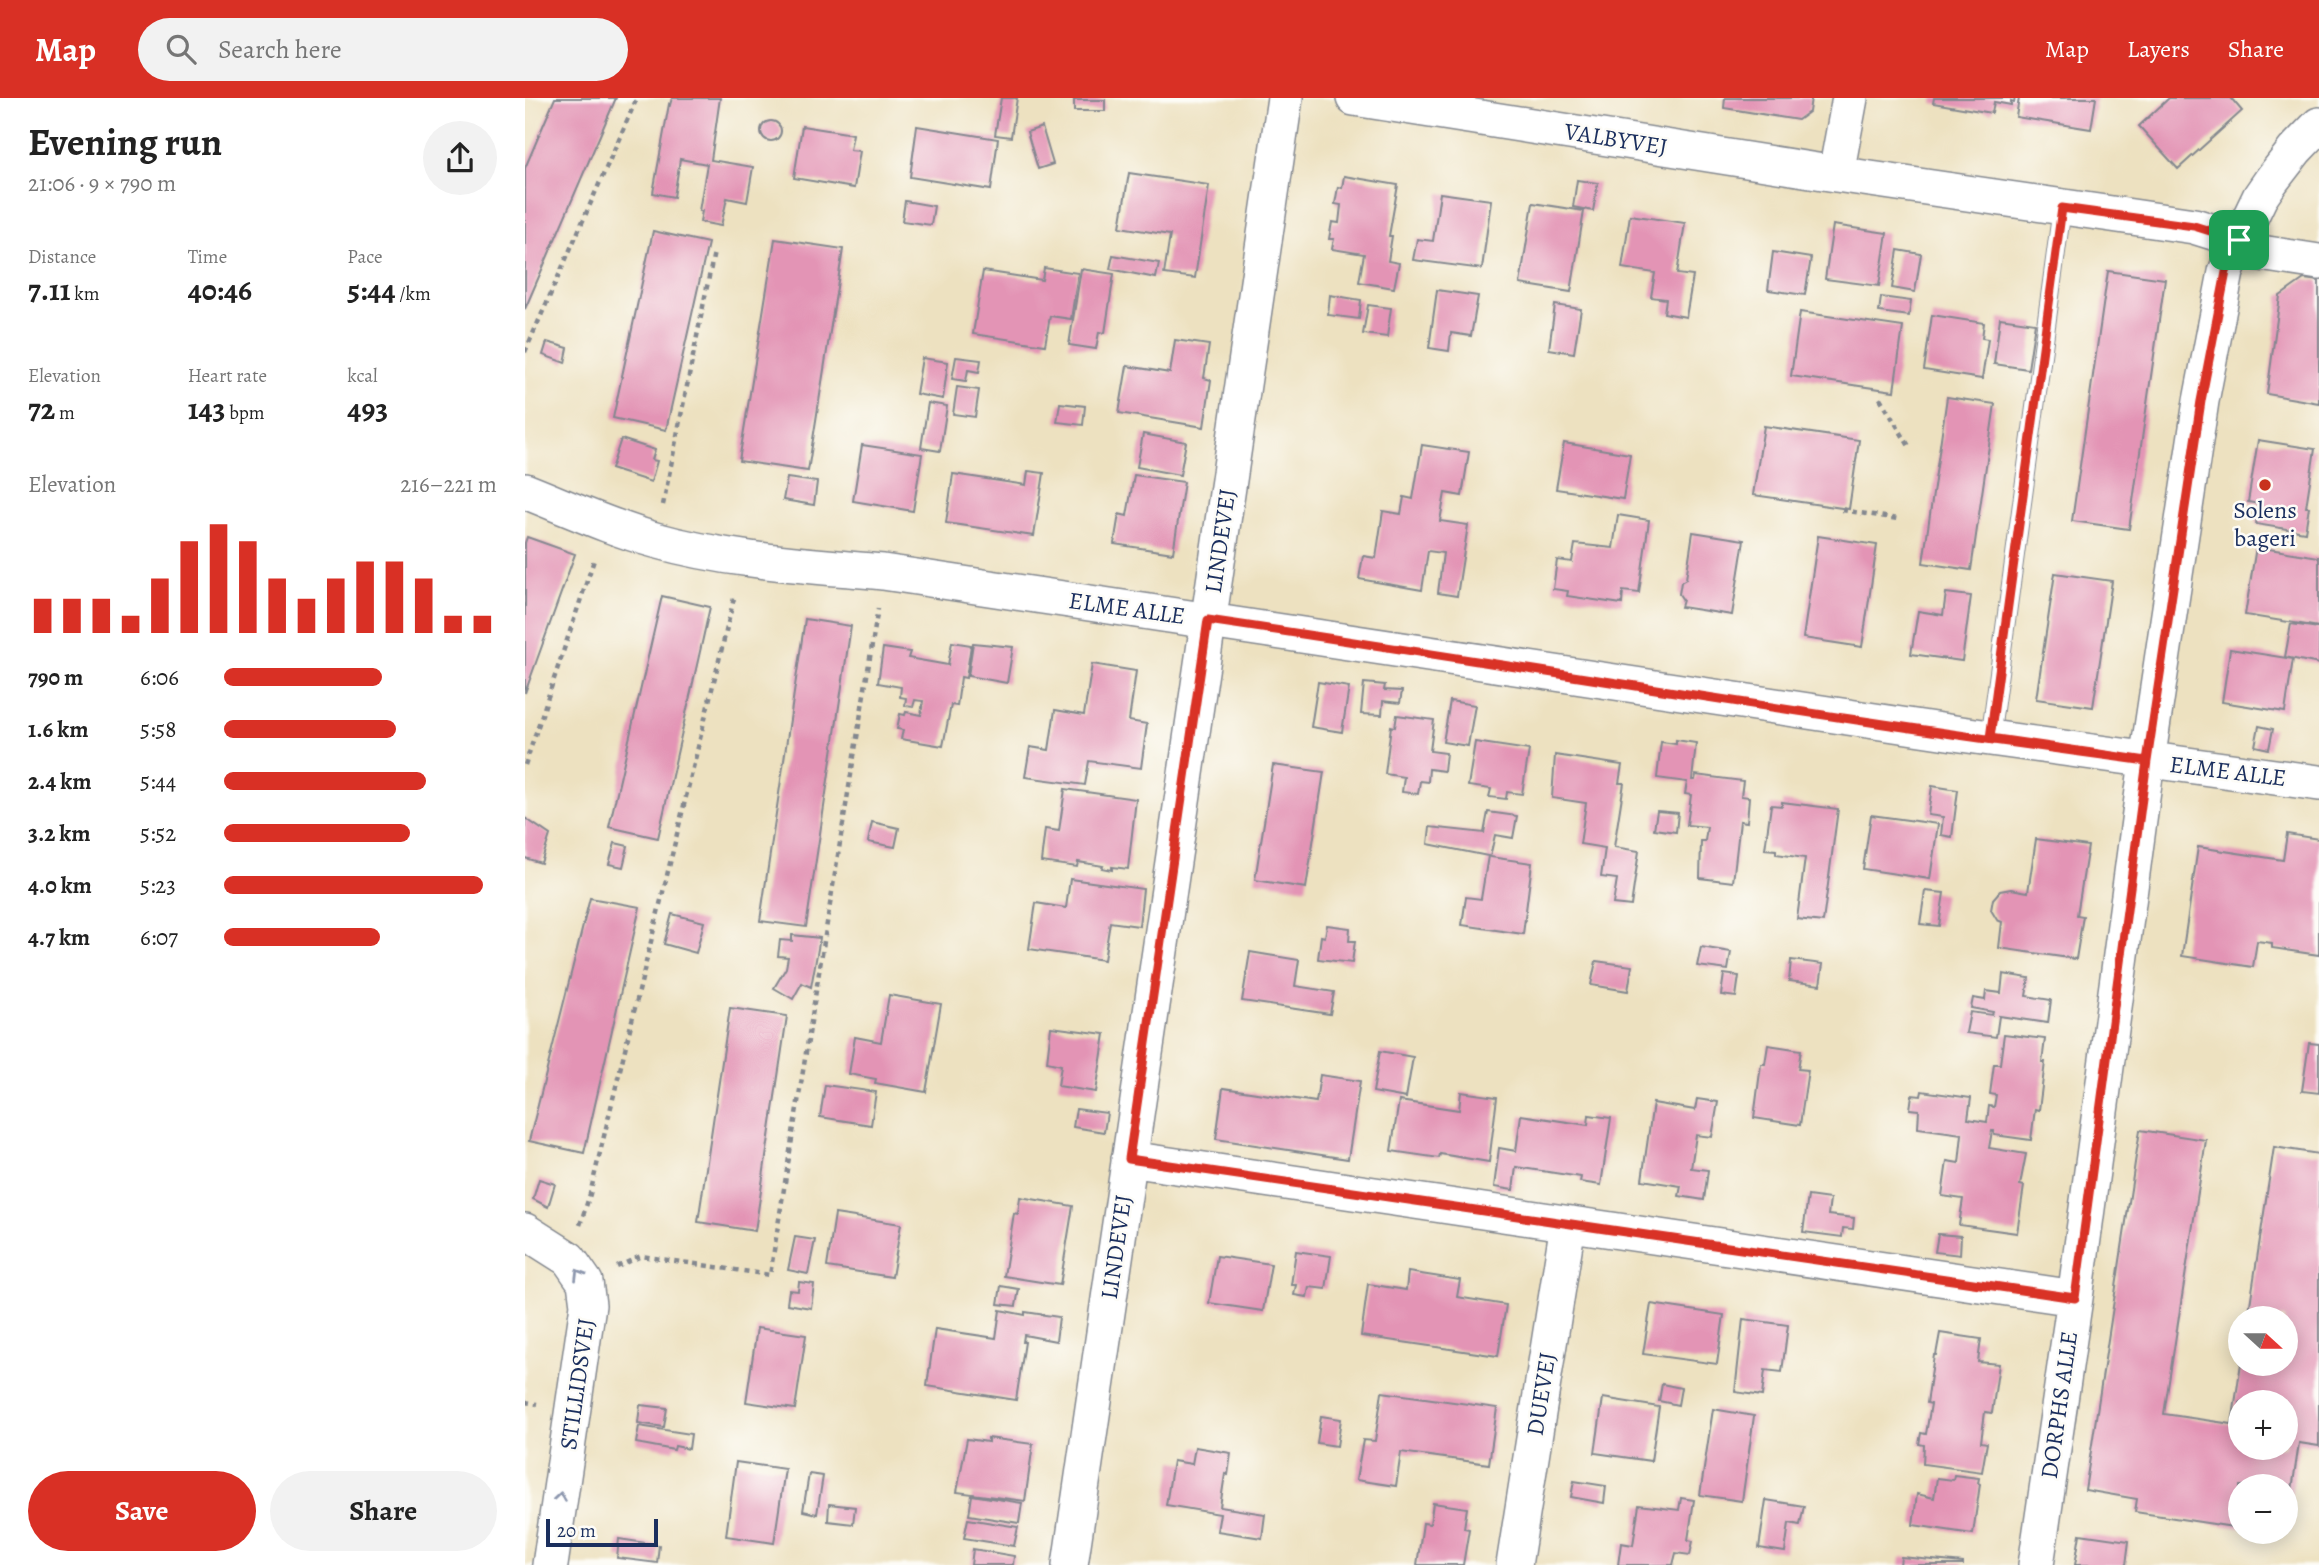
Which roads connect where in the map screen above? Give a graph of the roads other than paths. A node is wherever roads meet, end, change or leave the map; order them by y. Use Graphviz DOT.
graph roads {
  1 [pos="1285,98"];
  2 [pos="1354,98"];
  3 [pos="1850,98"];
  4 [pos="2319,125"];
  5 [pos="1836,174"];
  6 [pos="2062,208"];
  7 [pos="2237,244"];
  8 [pos="2319,262"];
  9 [pos="525,491"];
  10 [pos="1208,620"];
  11 [pos="1990,738"];
  12 [pos="2147,761"];
  13 [pos="2319,783"];
  14 [pos="1129,1159"];
  15 [pos="1568,1223"];
  16 [pos="525,1231"];
  17 [pos="2075,1298"];
  18 [pos="549,1565"];
  19 [pos="1070,1565"];
  20 [pos="1514,1565"];
  21 [pos="2036,1565"];
  1 -- 10 [label="street, LINDEVEJ"];
  2 -- 5 [label="street, VALBYVEJ"];
  3 -- 5 [label="street"];
  4 -- 7 [label="street, DORPHS ALLE"];
  5 -- 6 [label="street, VALBYVEJ"];
  6 -- 7 [label="street, VALBYVEJ"];
  6 -- 11 [label="lane"];
  7 -- 8 [label="street"];
  7 -- 12 [label="street, DORPHS ALLE"];
  9 -- 10 [label="street, ELME ALLE"];
  10 -- 11 [label="street, ELME ALLE"];
  10 -- 14 [label="street, LINDEVEJ"];
  11 -- 12 [label="street, ELME ALLE"];
  12 -- 13 [label="street, ELME ALLE"];
  12 -- 17 [label="street, DORPHS ALLE"];
  14 -- 15 [label="street"];
  14 -- 19 [label="street, LINDEVEJ"];
  15 -- 17 [label="street"];
  15 -- 20 [label="street, DUEVEJ"];
  18 -- 16 [label="street, STILLIDSVEJ, one-way"];
  17 -- 21 [label="street, DORPHS ALLE"];
}
